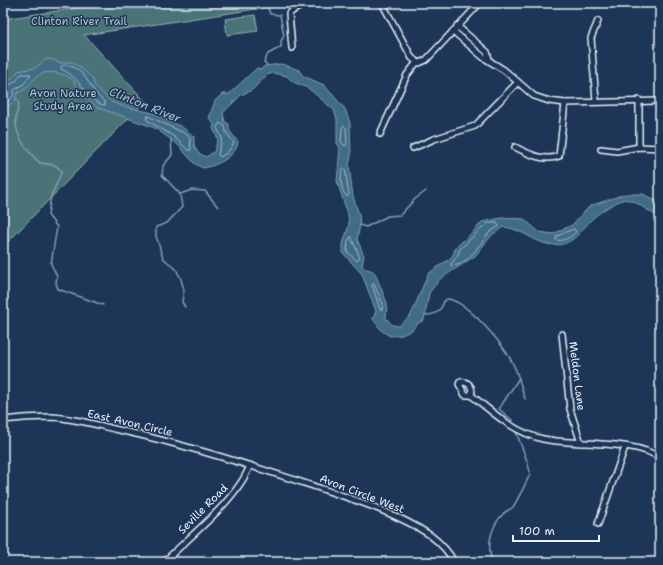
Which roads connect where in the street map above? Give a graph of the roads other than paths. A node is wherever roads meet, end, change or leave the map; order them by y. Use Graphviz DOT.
graph roads {
  1 [pos="326,3"];
  2 [pos="382,3"];
  3 [pos="480,3"];
  4 [pos="598,21"];
  5 [pos="457,26"];
  6 [pos="453,31"];
  7 [pos="292,48"];
  8 [pos="489,59"];
  9 [pos="417,62"];
  10 [pos="518,82"];
  11 [pos="639,100"];
  12 [pos="596,101"];
  13 [pos="660,101"];
  14 [pos="565,103"];
  15 [pos="380,134"];
  16 [pos="515,147"];
  17 [pos="639,147"];
  18 [pos="413,148"];
  19 [pos="660,148"];
  20 [pos="601,149"];
  21 [pos="562,334"];
  22 [pos="471,395"];
  23 [pos="3,420"];
  24 [pos="581,443"];
  25 [pos="625,446"];
  26 [pos="660,458"];
  27 [pos="250,465"];
  28 [pos="598,524"];
  29 [pos="164,562"];
  30 [pos="454,562"];
  1 -- 7 [label="street"];
  2 -- 9 [label="street"];
  3 -- 5 [label="street"];
  4 -- 12 [label="street"];
  5 -- 6 [label="street"];
  5 -- 8 [label="street"];
  6 -- 8 [label="street"];
  6 -- 9 [label="street"];
  8 -- 10 [label="street"];
  9 -- 15 [label="street"];
  10 -- 14 [label="street"];
  10 -- 18 [label="street"];
  11 -- 12 [label="street"];
  11 -- 13 [label="street"];
  11 -- 17 [label="street"];
  12 -- 14 [label="street"];
  14 -- 16 [label="street"];
  17 -- 19 [label="street"];
  17 -- 20 [label="street"];
  21 -- 24 [label="street, Meldon Lane"];
  22 -- 24 [label="street"];
  23 -- 27 [label="street, East Avon Circle"];
  24 -- 25 [label="street"];
  25 -- 26 [label="street"];
  25 -- 28 [label="street"];
  27 -- 29 [label="street, Seville Road"];
  27 -- 30 [label="street, Avon Circle West"];
}
